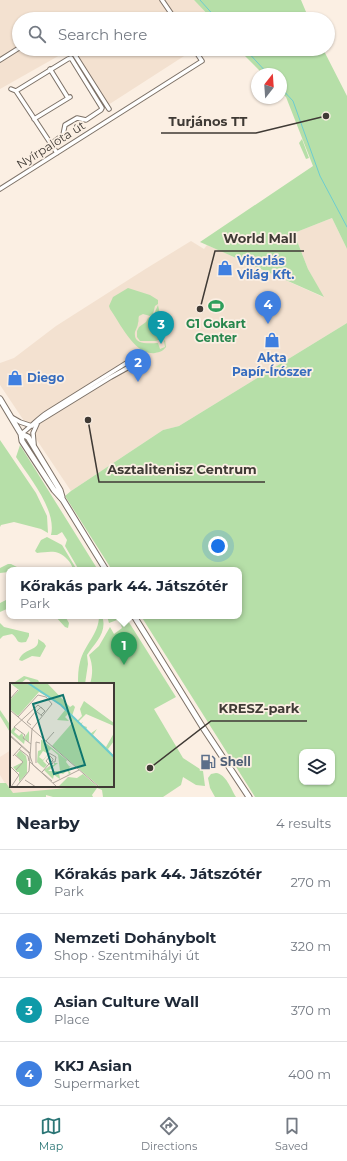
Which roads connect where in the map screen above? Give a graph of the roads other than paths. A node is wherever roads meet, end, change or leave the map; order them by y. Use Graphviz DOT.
graph roads {
  1 [pos="162,0"];
  2 [pos="170,12"];
  3 [pos="12,52"];
  4 [pos="75,56"];
  5 [pos="199,56"];
  6 [pos="0,60"];
  7 [pos="50,69"];
  8 [pos="12,89"];
  9 [pos="16,90"];
  10 [pos="109,109"];
  11 [pos="34,118"];
  12 [pos="50,144"];
  13 [pos="57,153"];
  14 [pos="0,189"];
  15 [pos="128,362"];
  16 [pos="129,367"];
  17 [pos="0,399"];
  18 [pos="11,417"];
  19 [pos="38,423"];
  20 [pos="32,426"];
  21 [pos="22,434"];
  22 [pos="34,447"];
  23 [pos="63,500"];
  24 [pos="104,567"];
  25 [pos="136,619"];
  26 [pos="249,797"];
  1 -- 2 [label="street"];
  3 -- 6 [label="street"];
  4 -- 10 [label="street"];
  5 -- 13 [label="street, Nyírpalota út"];
  7 -- 9 [label="street"];
  7 -- 11 [label="street"];
  7 -- 12 [label="street"];
  8 -- 9 [label="street"];
  9 -- 11 [label="street"];
  11 -- 12 [label="street"];
  12 -- 13 [label="street"];
  13 -- 14 [label="street, Nyírpalota út"];
  15 -- 20 [label="street"];
  16 -- 19 [label="street"];
  17 -- 18 [label="main road"];
  18 -- 20 [label="street"];
  18 -- 21 [label="main road"];
  19 -- 20 [label="street"];
  19 -- 22 [label="street"];
  20 -- 21 [label="street"];
  21 -- 22 [label="main road"];
  21 -- 23 [label="main road"];
  22 -- 23 [label="main road"];
  23 -- 24 [label="main road"];
  25 -- 26 [label="main road"];
}
